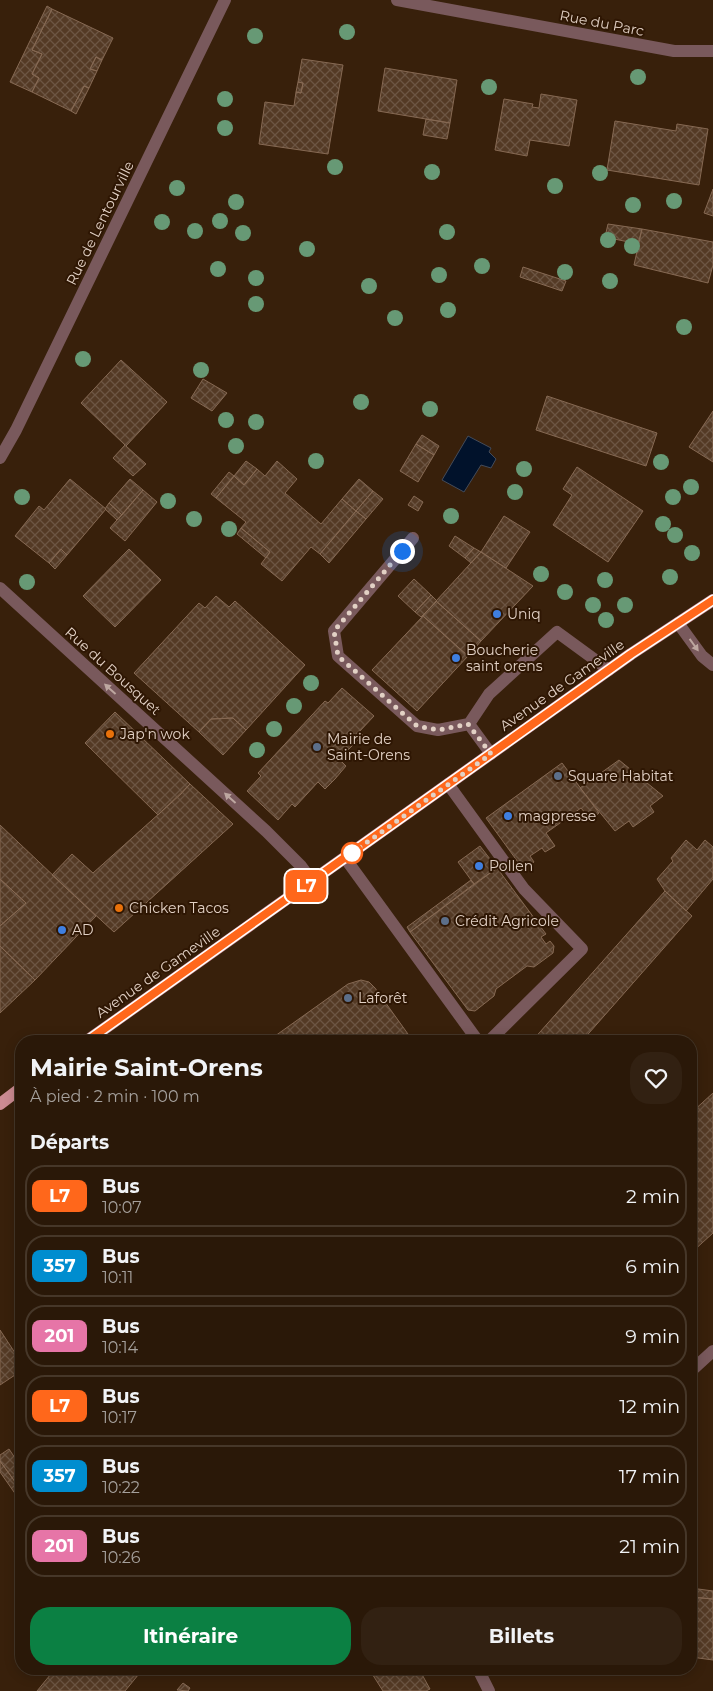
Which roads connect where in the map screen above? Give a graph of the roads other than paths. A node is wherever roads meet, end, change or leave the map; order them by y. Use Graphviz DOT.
graph roads {
  1 [pos="225,0"];
  2 [pos="397,0"];
  3 [pos="713,51"];
  4 [pos="0,458"];
  5 [pos="413,538"];
  6 [pos="0,588"];
  7 [pos="713,600"];
  8 [pos="678,623"];
  9 [pos="713,665"];
  10 [pos="609,670"];
  11 [pos="468,724"];
  12 [pos="491,754"];
  13 [pos="448,784"];
  14 [pos="345,858"];
  15 [pos="312,881"];
  16 [pos="95,1035"];
  17 [pos="474,1035"];
  18 [pos="496,1035"];
  19 [pos="15,1093"];
  20 [pos="0,1104"];
  21 [pos="713,1352"];
  22 [pos="697,1367"];
  23 [pos="481,1675"];
  24 [pos="489,1691"];
  1 -- 4 [label="street, Rue de Lentourville"];
  2 -- 3 [label="street, Rue du Parc"];
  5 -- 11 [label="street"];
  15 -- 6 [label="street, Rue du Bousquet, one-way"];
  7 -- 8 [label="main road, Avenue de Gameville"];
  8 -- 9 [label="street, one-way"];
  8 -- 10 [label="main road, Avenue de Gameville"];
  10 -- 11 [label="street"];
  10 -- 12 [label="main road, Avenue de Gameville"];
  11 -- 12 [label="street"];
  12 -- 13 [label="main road, Avenue de Gameville"];
  13 -- 14 [label="main road, Avenue de Gameville"];
  13 -- 18 [label="street"];
  14 -- 15 [label="main road, Avenue de Gameville"];
  14 -- 17 [label="street"];
  15 -- 16 [label="main road, Avenue de Gameville"];
  19 -- 20 [label="main road"];
  21 -- 22 [label="street"];
  23 -- 24 [label="street"];
}
